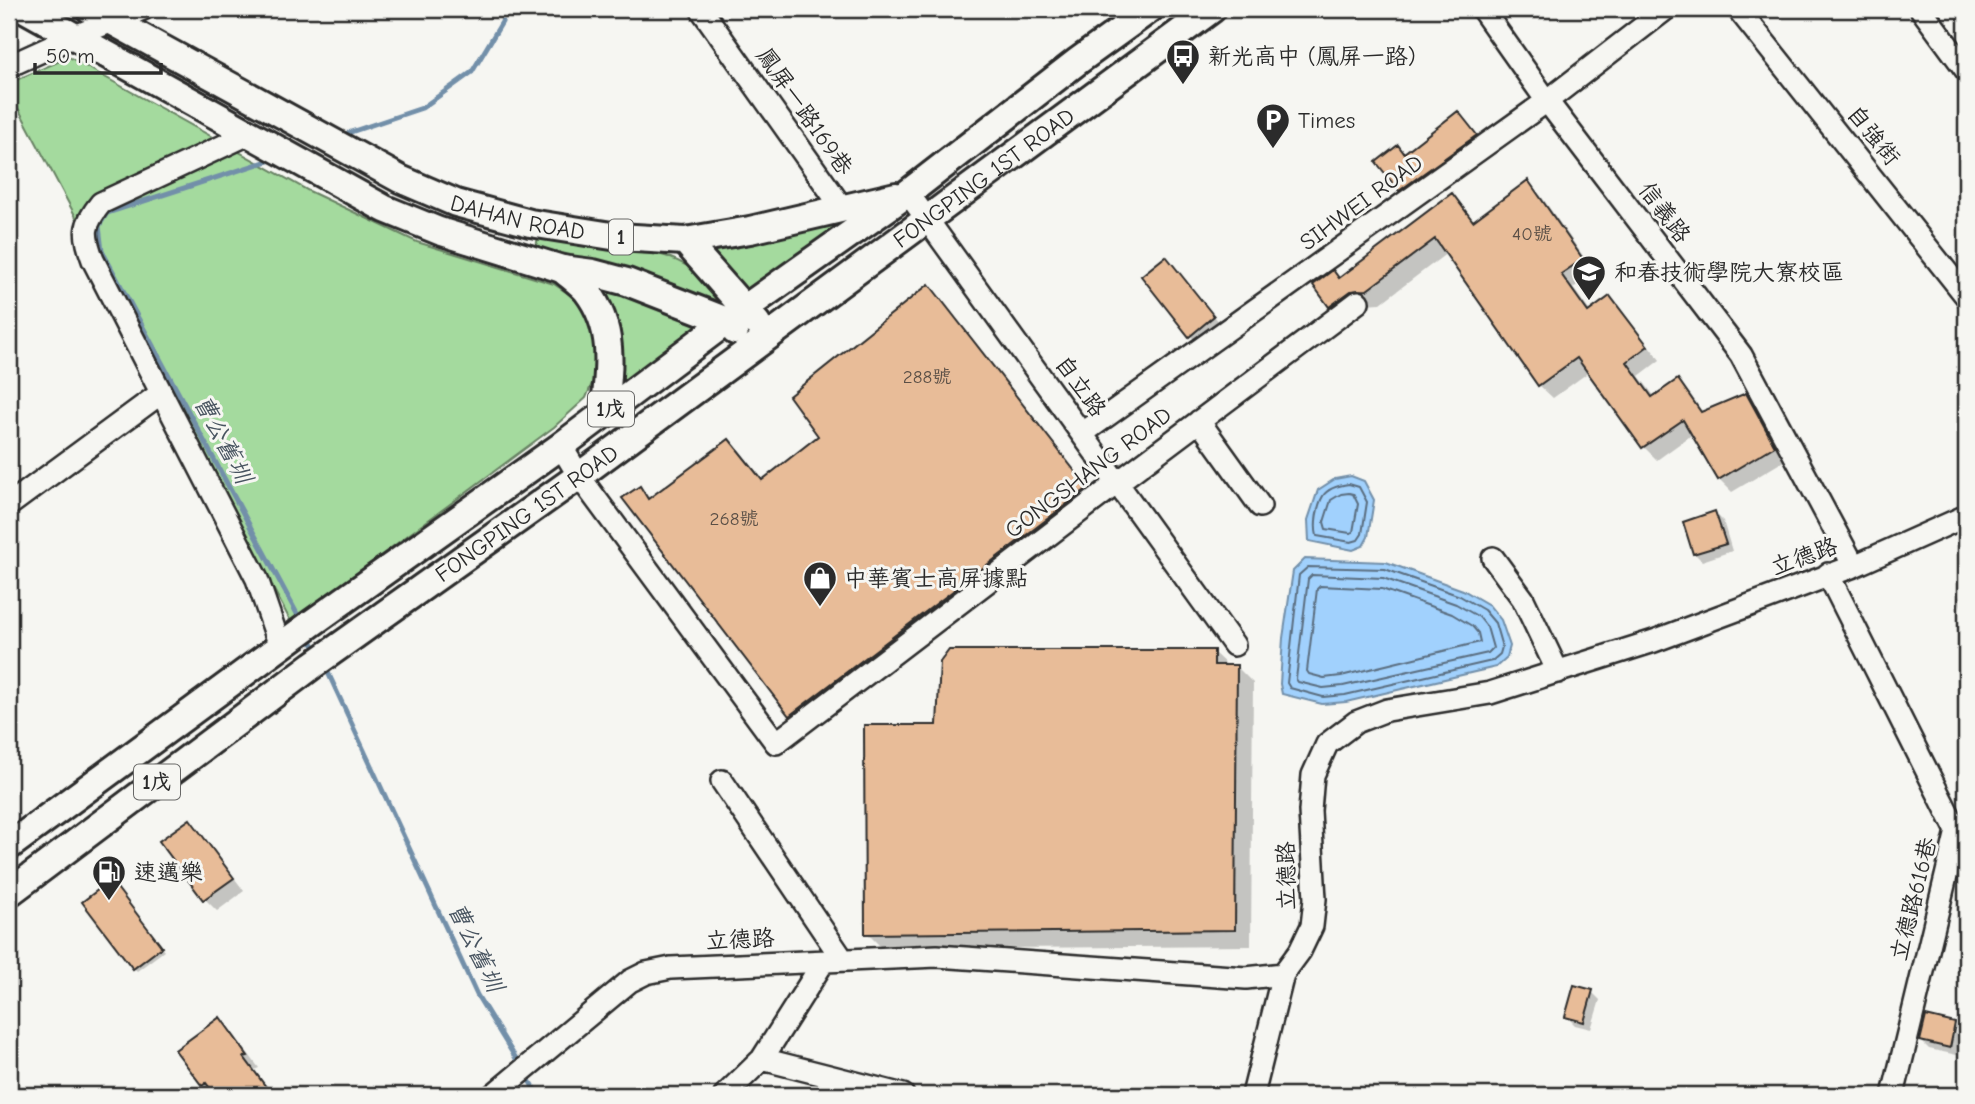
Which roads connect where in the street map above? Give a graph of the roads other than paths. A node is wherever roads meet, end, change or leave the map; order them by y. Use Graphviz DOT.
graph roads {
  1 [pos="25,9"];
  2 [pos="143,9"];
  3 [pos="701,9"];
  4 [pos="1150,9"];
  5 [pos="1212,9"];
  6 [pos="1482,9"];
  7 [pos="1666,9"];
  8 [pos="1738,9"];
  9 [pos="1921,9"];
  10 [pos="101,15"];
  11 [pos="75,36"];
  12 [pos="9,66"];
  13 [pos="1966,70"];
  14 [pos="1547,101"];
  15 [pos="251,133"];
  16 [pos="908,194"];
  17 [pos="843,209"];
  18 [pos="926,218"];
  19 [pos="685,241"];
  20 [pos="562,269"];
  21 [pos="1966,296"];
  22 [pos="1358,302"];
  23 [pos="736,315"];
  24 [pos="758,342"];
  25 [pos="161,394"];
  26 [pos="604,414"];
  27 [pos="1199,421"];
  28 [pos="1083,433"];
  29 [pos="561,446"];
  30 [pos="579,476"];
  31 [pos="1117,483"];
  32 [pos="9,505"];
  33 [pos="1260,506"];
  34 [pos="1966,516"];
  35 [pos="1493,558"];
  36 [pos="1854,566"];
  37 [pos="1828,574"];
  38 [pos="284,644"];
  39 [pos="1234,645"];
  40 [pos="1558,672"];
  41 [pos="722,781"];
  42 [pos="9,846"];
  43 [pos="9,893"];
  44 [pos="834,961"];
  45 [pos="1283,974"];
  46 [pos="762,1059"];
  47 [pos="493,1095"];
  48 [pos="725,1095"];
  49 [pos="903,1095"];
  50 [pos="1253,1095"];
  51 [pos="1893,1095"];
  1 -- 11 [label="main road, 1"];
  2 -- 10 [label="street"];
  3 -- 17 [label="street, 鳳屏一路169巷"];
  4 -- 16 [label="main road, FONGPING 1ST ROAD / 1"];
  5 -- 18 [label="main road, FONGPING 1ST ROAD"];
  6 -- 14 [label="street, 信義路"];
  7 -- 14 [label="street, SIHWEI ROAD"];
  8 -- 21 [label="street, 自強街"];
  9 -- 13 [label="street"];
  10 -- 11 [label="street"];
  10 -- 19 [label="main road, DAHAN ROAD / 1"];
  11 -- 12 [label="street"];
  11 -- 15 [label="main road, 1"];
  14 -- 28 [label="street, SIHWEI ROAD"];
  14 -- 36 [label="street, 信義路"];
  15 -- 20 [label="main road, DAHAN ROAD / 1"];
  15 -- 25 [label="street"];
  16 -- 17 [label="main road, DAHAN ROAD / 1"];
  16 -- 18 [label="street, 自立路"];
  16 -- 23 [label="main road, FONGPING 1ST ROAD / 1戊"];
  17 -- 19 [label="main road, DAHAN ROAD / 1"];
  18 -- 24 [label="main road, FONGPING 1ST ROAD / 1戊"];
  18 -- 28 [label="street, 自立路"];
  19 -- 23 [label="main road"];
  20 -- 23 [label="main road, DAHAN ROAD / 1"];
  20 -- 26 [label="main road"];
  22 -- 27 [label="street, GONGSHANG ROAD"];
  23 -- 24 [label="main road"];
  23 -- 26 [label="main road, FONGPING 1ST ROAD / 1戊"];
  24 -- 30 [label="main road, FONGPING 1ST ROAD / 1戊"];
  25 -- 32 [label="street"];
  25 -- 38 [label="street"];
  26 -- 29 [label="main road, FONGPING 1ST ROAD / 1戊"];
  27 -- 31 [label="street, GONGSHANG ROAD"];
  27 -- 33 [label="street"];
  28 -- 31 [label="street, 自立路"];
  29 -- 30 [label="street, GONGSHANG ROAD"];
  29 -- 38 [label="main road, FONGPING 1ST ROAD / 1戊"];
  30 -- 31 [label="street, GONGSHANG ROAD"];
  30 -- 43 [label="main road, FONGPING 1ST ROAD / 1戊"];
  31 -- 39 [label="street, 自立路"];
  34 -- 36 [label="street, 立德路"];
  35 -- 40 [label="street"];
  36 -- 37 [label="street, 立德路"];
  37 -- 40 [label="street, 立德路"];
  37 -- 51 [label="street, 立德路616巷"];
  38 -- 42 [label="main road, FONGPING 1ST ROAD / 1戊"];
  40 -- 45 [label="street, 立德路"];
  41 -- 44 [label="street"];
  44 -- 45 [label="street, 立德路"];
  44 -- 46 [label="street"];
  44 -- 47 [label="street, 立德路"];
  45 -- 50 [label="street"];
  46 -- 48 [label="street"];
  46 -- 49 [label="street"];
}
